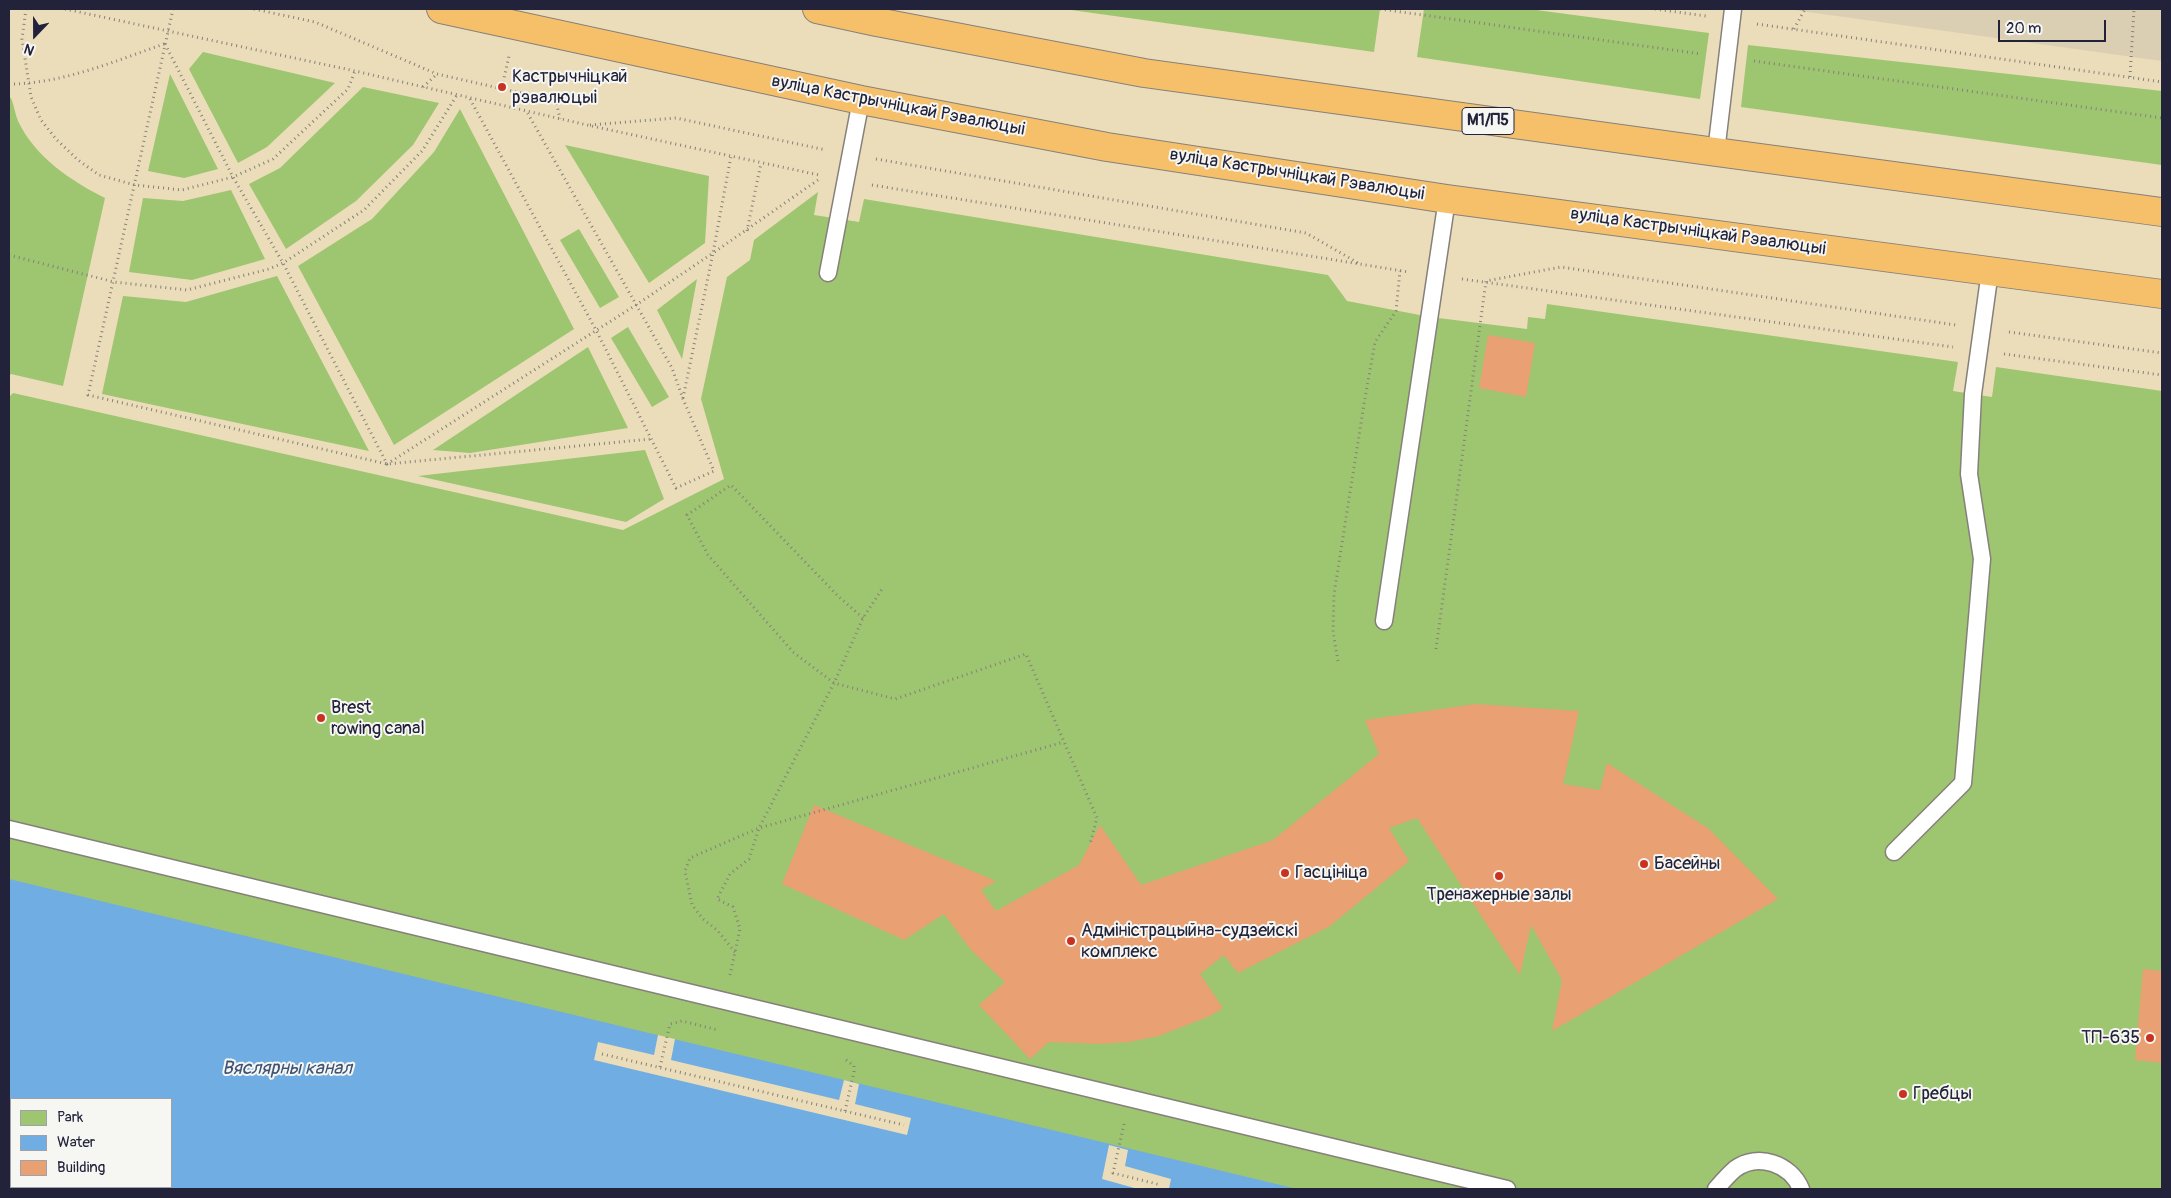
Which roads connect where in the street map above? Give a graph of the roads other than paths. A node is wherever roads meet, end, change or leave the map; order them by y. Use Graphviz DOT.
graph roads {
  1 [pos="441,9"];
  2 [pos="817,9"];
  3 [pos="1732,14"];
  4 [pos="861,100"];
  5 [pos="1716,152"];
  6 [pos="1447,198"];
  7 [pos="2159,209"];
  8 [pos="1990,271"];
  9 [pos="828,273"];
  10 [pos="2162,294"];
  11 [pos="1384,621"];
  12 [pos="9,829"];
  13 [pos="1894,852"];
  14 [pos="1507,1189"];
  15 [pos="1716,1189"];
  16 [pos="1801,1189"];
  1 -- 4 [label="highway, вуліца Кастрычніцкай Рэвалюцыі"];
  2 -- 5 [label="highway, М1/П5"];
  3 -- 5 [label="lane"];
  4 -- 6 [label="highway, вуліца Кастрычніцкай Рэвалюцыі"];
  4 -- 9 [label="lane"];
  5 -- 7 [label="highway, М1/П5"];
  6 -- 8 [label="highway, вуліца Кастрычніцкай Рэвалюцыі"];
  6 -- 11 [label="lane"];
  8 -- 10 [label="highway, вуліца Кастрычніцкай Рэвалюцыі"];
  8 -- 13 [label="lane"];
  12 -- 14 [label="lane"];
  15 -- 16 [label="lane"];
}
